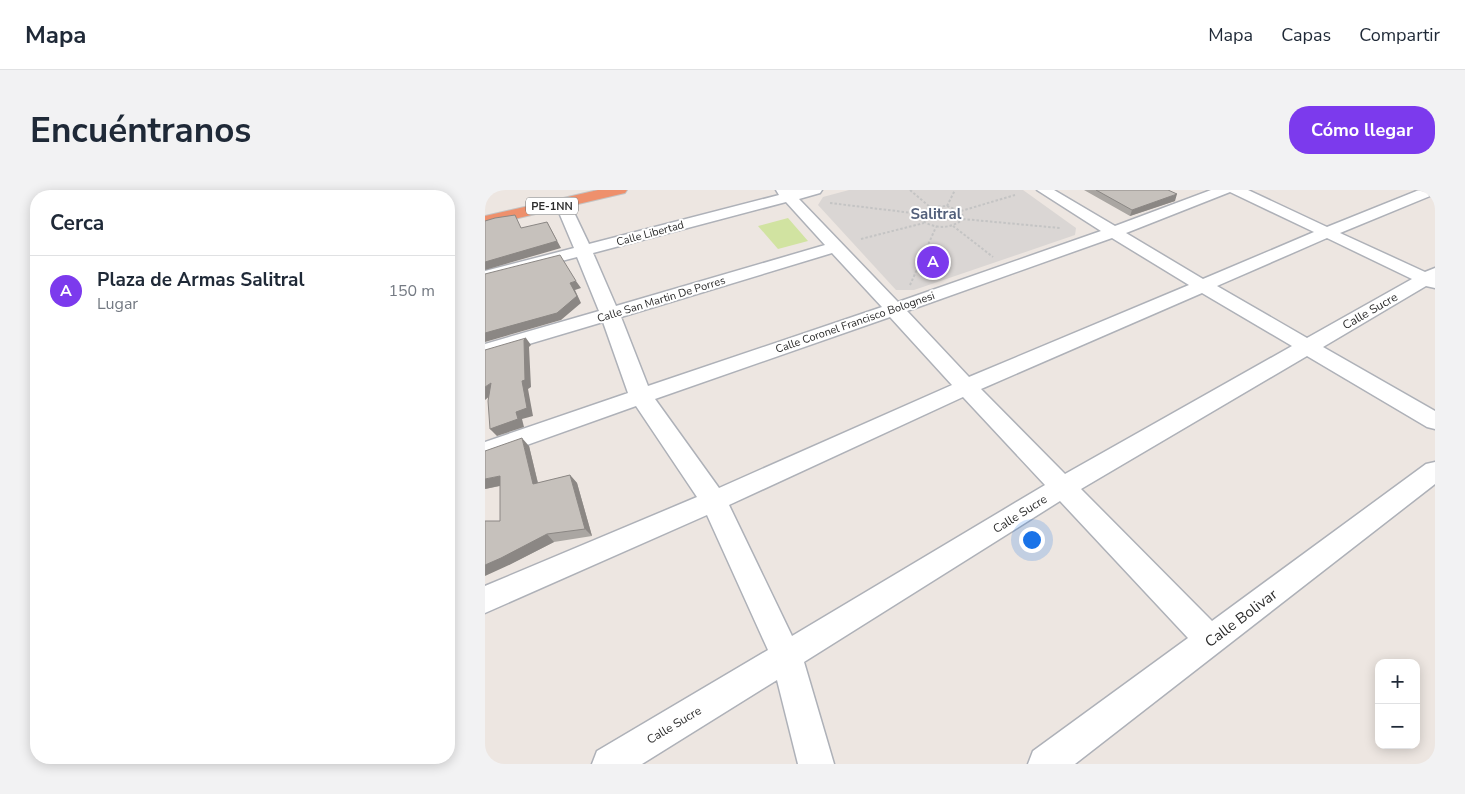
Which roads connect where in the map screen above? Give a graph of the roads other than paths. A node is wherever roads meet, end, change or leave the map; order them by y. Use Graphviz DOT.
graph roads {
  1 [pos="619,190"];
  2 [pos="815,190"];
  3 [pos="1044,190"];
  4 [pos="1224,190"];
  5 [pos="1236,190"];
  6 [pos="1432,190"];
  7 [pos="786,193"];
  8 [pos="563,203"];
  9 [pos="485,221"];
  10 [pos="1116,232"];
  11 [pos="1328,232"];
  12 [pos="836,246"];
  13 [pos="583,251"];
  14 [pos="485,276"];
  15 [pos="1432,278"];
  16 [pos="1203,286"];
  17 [pos="895,308"];
  18 [pos="610,314"];
  19 [pos="1307,347"];
  20 [pos="485,351"];
  21 [pos="966,386"];
  22 [pos="640,395"];
  23 [pos="1435,421"];
  24 [pos="485,451"];
  25 [pos="1435,471"];
  26 [pos="1063,487"];
  27 [pos="714,501"];
  28 [pos="485,600"];
  29 [pos="1211,641"];
  30 [pos="787,658"];
  31 [pos="610,764"];
  32 [pos="816,764"];
  33 [pos="1046,764"];
  1 -- 8 [label="highway, PE-1NN"];
  2 -- 7 [label="street, Calle Libertad"];
  3 -- 10 [label="street"];
  4 -- 10 [label="street, Calle Coronel Francisco Bolognesi"];
  5 -- 11 [label="street"];
  6 -- 11 [label="street"];
  7 -- 12 [label="street"];
  7 -- 13 [label="street, Calle Libertad"];
  8 -- 9 [label="highway, PE-1NN"];
  8 -- 13 [label="street"];
  10 -- 16 [label="street"];
  10 -- 17 [label="street, Calle Coronel Francisco Bolognesi"];
  11 -- 15 [label="street"];
  11 -- 16 [label="street"];
  12 -- 17 [label="street"];
  12 -- 18 [label="street, Calle San Martin De Porres"];
  13 -- 14 [label="street, Calle Libertad"];
  13 -- 18 [label="street"];
  15 -- 19 [label="street, Calle Sucre"];
  16 -- 19 [label="street"];
  16 -- 21 [label="street"];
  17 -- 21 [label="street"];
  17 -- 22 [label="street, Calle Coronel Francisco Bolognesi"];
  18 -- 20 [label="street, Calle San Martin De Porres"];
  18 -- 22 [label="street"];
  19 -- 23 [label="street"];
  19 -- 26 [label="street, Calle Sucre"];
  21 -- 26 [label="street"];
  21 -- 27 [label="street"];
  22 -- 24 [label="street, Calle Coronel Francisco Bolognesi"];
  22 -- 27 [label="street"];
  25 -- 29 [label="street, Calle Bolivar"];
  26 -- 29 [label="street"];
  26 -- 30 [label="street, Calle Sucre"];
  27 -- 28 [label="street"];
  27 -- 30 [label="street"];
  29 -- 33 [label="street, Calle Bolivar"];
  30 -- 31 [label="street, Calle Sucre"];
  30 -- 32 [label="street"];
}
